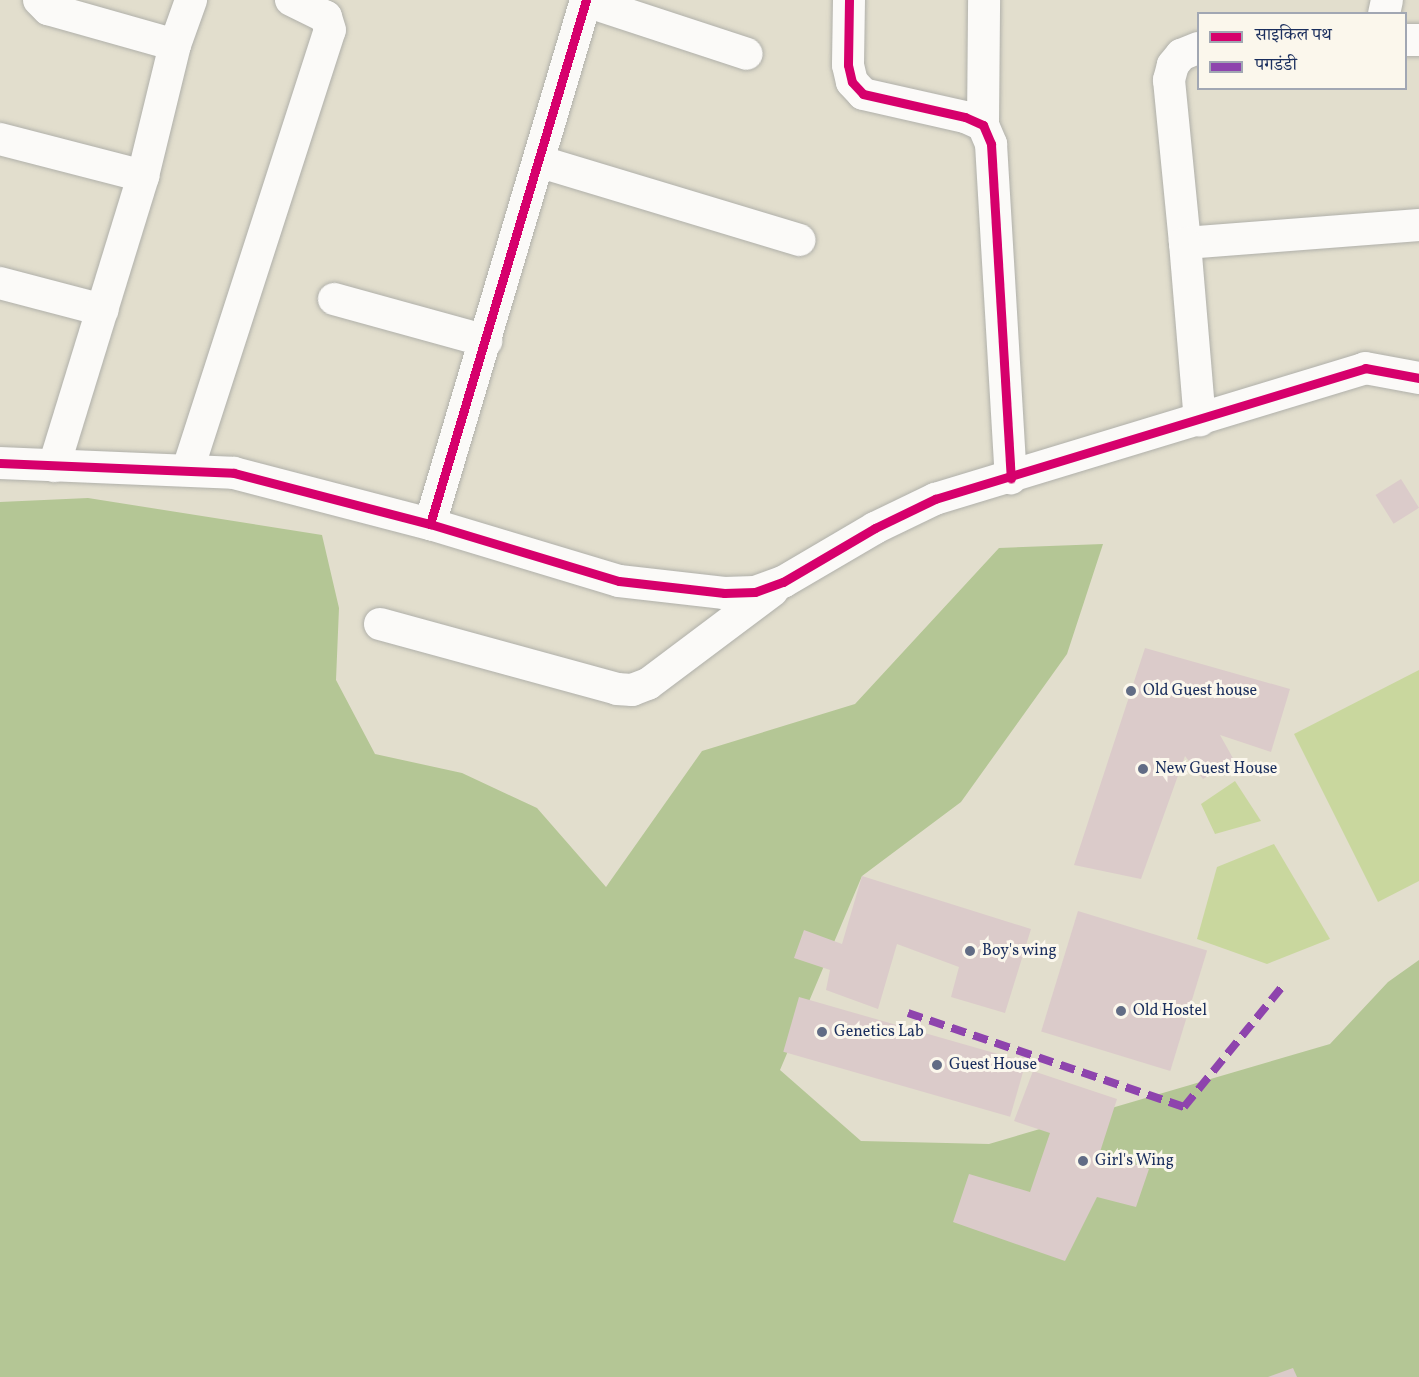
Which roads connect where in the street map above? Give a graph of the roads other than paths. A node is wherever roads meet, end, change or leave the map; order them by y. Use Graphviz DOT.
graph roads {
  1 [pos="39,0"];
  2 [pos="191,0"];
  3 [pos="291,0"];
  4 [pos="586,0"];
  5 [pos="849,0"];
  6 [pos="984,0"];
  7 [pos="175,45"];
  8 [pos="1197,48"];
  9 [pos="747,54"];
  10 [pos="983,124"];
  11 [pos="0,139"];
  12 [pos="541,162"];
  13 [pos="143,176"];
  14 [pos="1419,225"];
  15 [pos="799,240"];
  16 [pos="1185,243"];
  17 [pos="0,283"];
  18 [pos="334,299"];
  19 [pos="103,310"];
  20 [pos="486,341"];
  21 [pos="1419,378"];
  22 [pos="1200,420"];
  23 [pos="0,463"];
  24 [pos="54,466"];
  25 [pos="188,469"];
  26 [pos="1011,478"];
  27 [pos="430,524"];
  28 [pos="783,582"];
  29 [pos="380,624"];
  1 -- 7 [label="street"];
  2 -- 7 [label="street"];
  3 -- 25 [label="street"];
  4 -- 9 [label="street"];
  4 -- 12 [label="street"];
  5 -- 10 [label="street"];
  6 -- 10 [label="street"];
  7 -- 13 [label="street"];
  8 -- 16 [label="street"];
  10 -- 26 [label="street"];
  11 -- 13 [label="street"];
  12 -- 15 [label="street"];
  12 -- 20 [label="street"];
  13 -- 19 [label="street"];
  14 -- 16 [label="street"];
  16 -- 22 [label="street"];
  17 -- 19 [label="street"];
  18 -- 20 [label="street"];
  19 -- 24 [label="street"];
  20 -- 27 [label="street"];
  21 -- 22 [label="street"];
  22 -- 26 [label="street"];
  23 -- 24 [label="street"];
  24 -- 25 [label="street"];
  25 -- 27 [label="street"];
  26 -- 28 [label="street"];
  27 -- 28 [label="street"];
  28 -- 29 [label="street"];
}
